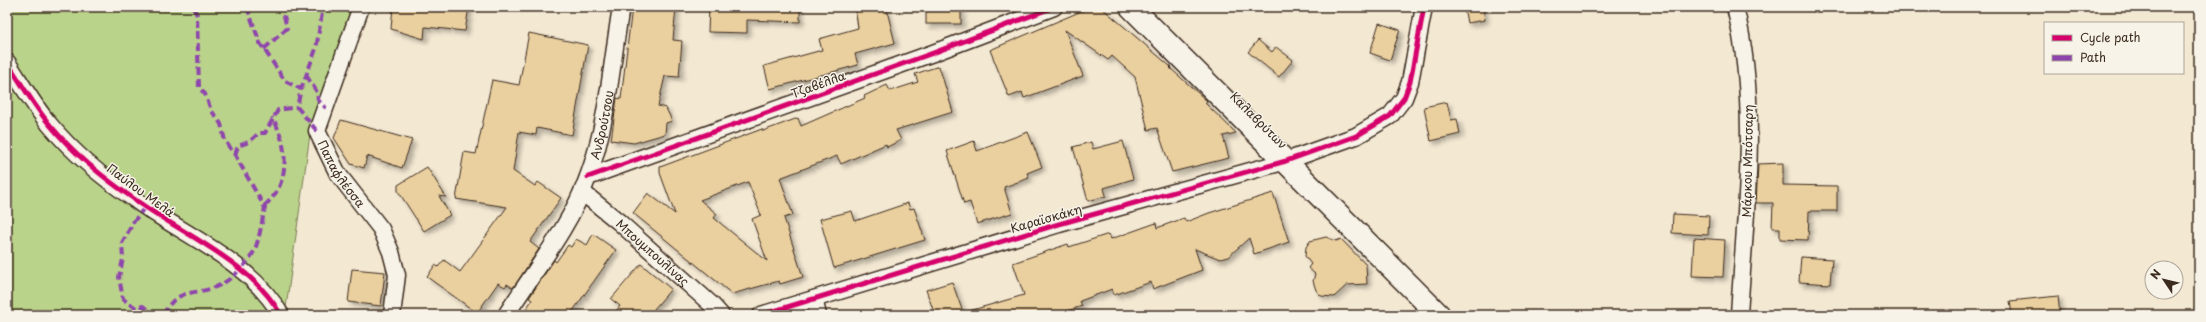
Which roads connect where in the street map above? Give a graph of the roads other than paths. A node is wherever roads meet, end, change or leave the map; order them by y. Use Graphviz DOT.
graph roads {
  1 [pos="361,7"];
  2 [pos="621,7"];
  3 [pos="1054,7"];
  4 [pos="1131,7"];
  5 [pos="1424,7"];
  6 [pos="1735,7"];
  7 [pos="7,62"];
  8 [pos="1286,161"];
  9 [pos="588,177"];
  10 [pos="582,192"];
  11 [pos="814,299"];
  12 [pos="281,315"];
  13 [pos="392,315"];
  14 [pos="506,315"];
  15 [pos="720,315"];
  16 [pos="761,315"];
  17 [pos="818,315"];
  18 [pos="1440,315"];
  19 [pos="1739,315"];
  1 -- 13 [label="street, Παπαφλέσσα"];
  2 -- 9 [label="street, Ανδρούτσου"];
  3 -- 9 [label="street, Τζαβέλλα"];
  4 -- 8 [label="street, Καλαβρύτων"];
  5 -- 8 [label="street, Καραϊσκάκη"];
  6 -- 19 [label="street, Μάρκου Μπότσαρη"];
  7 -- 12 [label="street, Παύλου Μελά"];
  8 -- 11 [label="street, Καραϊσκάκη"];
  8 -- 18 [label="street, Καλαβρύτων"];
  9 -- 10 [label="street, Ανδρούτσου"];
  10 -- 14 [label="street, Ανδρούτσου"];
  10 -- 15 [label="street, Μπουμπουλίνας"];
  11 -- 16 [label="street, Καραϊσκάκη"];
  11 -- 17 [label="street"];
}
